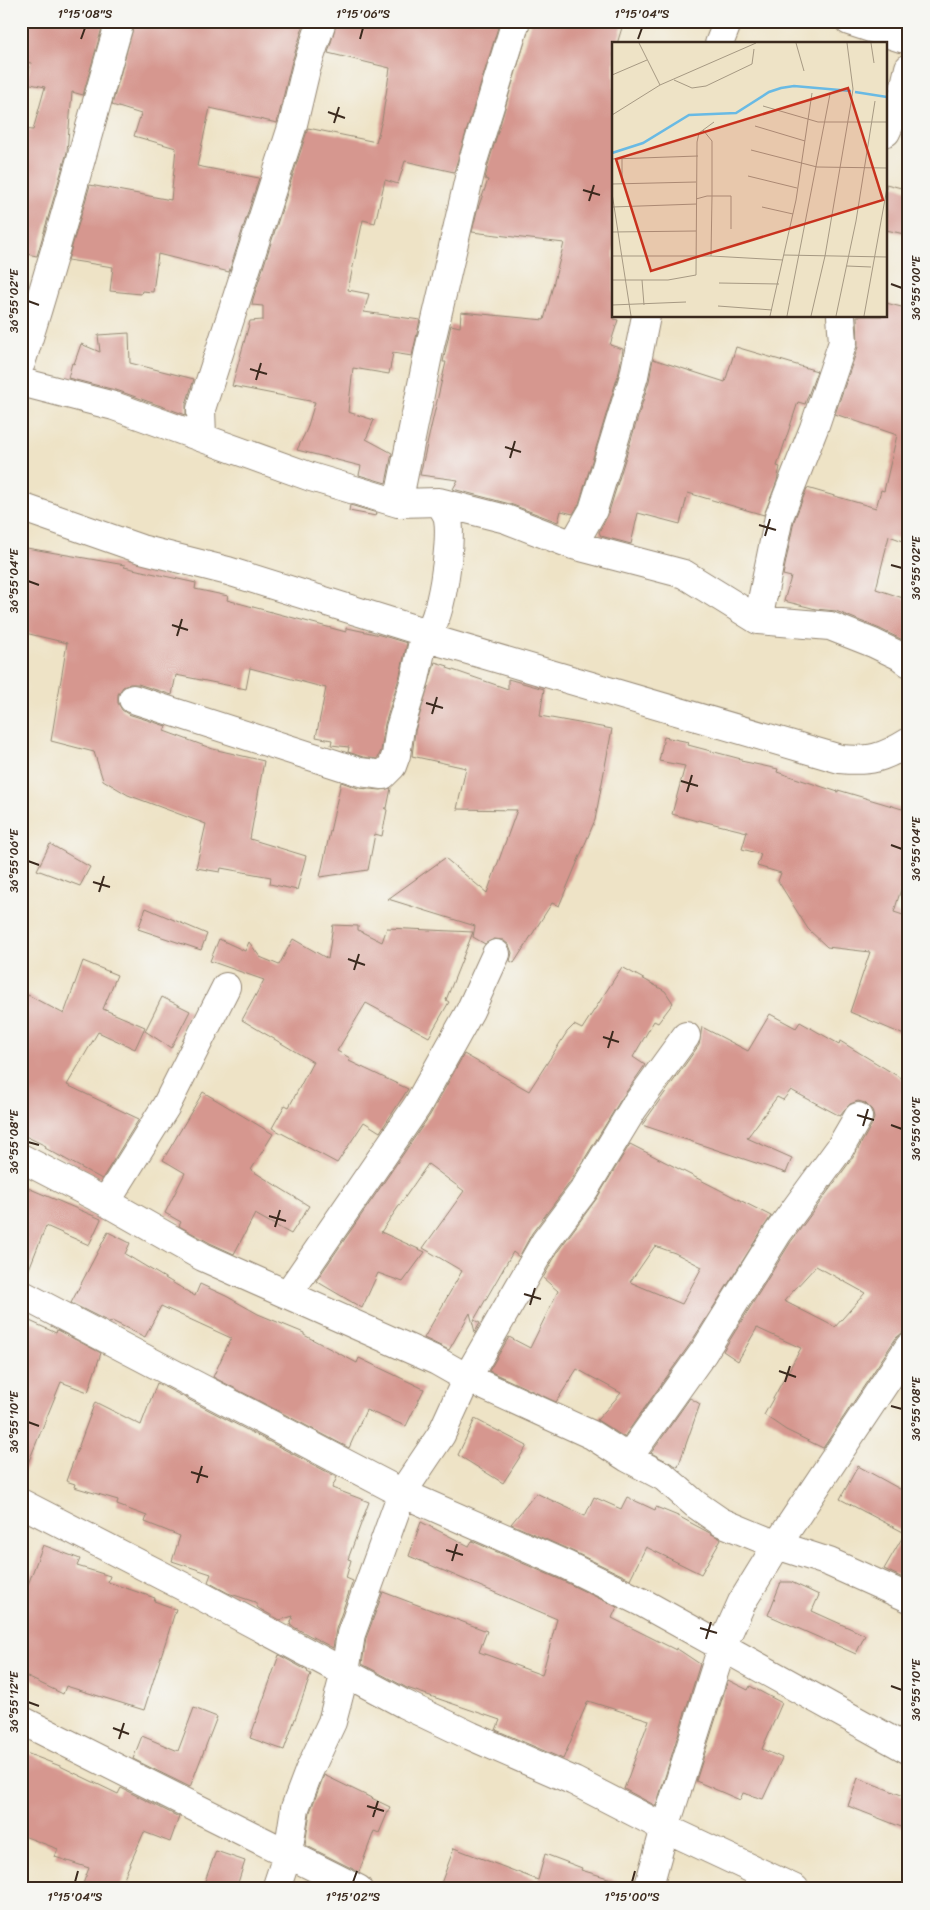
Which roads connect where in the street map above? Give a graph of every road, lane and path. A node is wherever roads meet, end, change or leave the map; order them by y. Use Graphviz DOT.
graph roads {
  1 [pos="120,21"];
  2 [pos="322,21"];
  3 [pos="516,21"];
  4 [pos="728,21"];
  5 [pos="849,21"];
  6 [pos="909,39"];
  7 [pos="720,42"];
  8 [pos="909,68"];
  9 [pos="888,128"];
  10 [pos="646,318"];
  11 [pos="841,318"];
  12 [pos="21,363"];
  13 [pos="21,382"];
  14 [pos="202,437"];
  15 [pos="439,502"];
  16 [pos="398,503"];
  17 [pos="21,507"];
  18 [pos="573,545"];
  19 [pos="758,620"];
  20 [pos="427,636"];
  21 [pos="909,664"];
  22 [pos="133,699"];
  23 [pos="909,742"];
  24 [pos="496,954"];
  25 [pos="226,986"];
  26 [pos="686,1036"];
  27 [pos="858,1117"];
  28 [pos="21,1158"];
  29 [pos="106,1202"];
  30 [pos="21,1294"];
  31 [pos="288,1294"];
  32 [pos="909,1347"];
  33 [pos="467,1378"];
  34 [pos="628,1458"];
  35 [pos="402,1493"];
  36 [pos="21,1504"];
  37 [pos="777,1545"];
  38 [pos="909,1598"];
  39 [pos="722,1647"];
  40 [pos="345,1672"];
  41 [pos="21,1720"];
  42 [pos="909,1750"];
  43 [pos="665,1828"];
  44 [pos="288,1853"];
  45 [pos="276,1889"];
  46 [pos="358,1889"];
  47 [pos="648,1889"];
  48 [pos="795,1889"];
  1 -- 12 [label="street"];
  2 -- 14 [label="street"];
  3 -- 16 [label="street"];
  4 -- 7 [label="street"];
  5 -- 6 [label="street"];
  8 -- 9 [label="street"];
  10 -- 18 [label="street"];
  11 -- 19 [label="street"];
  13 -- 14 [label="street"];
  14 -- 16 [label="street"];
  15 -- 16 [label="street"];
  15 -- 18 [label="street"];
  15 -- 20 [label="street"];
  17 -- 20 [label="street"];
  18 -- 19 [label="street"];
  19 -- 21 [label="street"];
  20 -- 22 [label="street"];
  20 -- 23 [label="street"];
  24 -- 31 [label="street"];
  25 -- 29 [label="street"];
  26 -- 33 [label="street"];
  27 -- 34 [label="street"];
  28 -- 29 [label="street"];
  29 -- 31 [label="street"];
  30 -- 35 [label="street"];
  31 -- 33 [label="street"];
  32 -- 37 [label="street"];
  33 -- 34 [label="street"];
  33 -- 35 [label="street"];
  34 -- 37 [label="street"];
  35 -- 39 [label="street"];
  35 -- 40 [label="street"];
  36 -- 40 [label="street"];
  37 -- 38 [label="street"];
  37 -- 39 [label="street"];
  39 -- 42 [label="street"];
  39 -- 43 [label="street"];
  40 -- 43 [label="street"];
  40 -- 44 [label="street"];
  41 -- 44 [label="street"];
  43 -- 47 [label="street"];
  43 -- 48 [label="street"];
  44 -- 45 [label="street"];
  44 -- 46 [label="street"];
}
